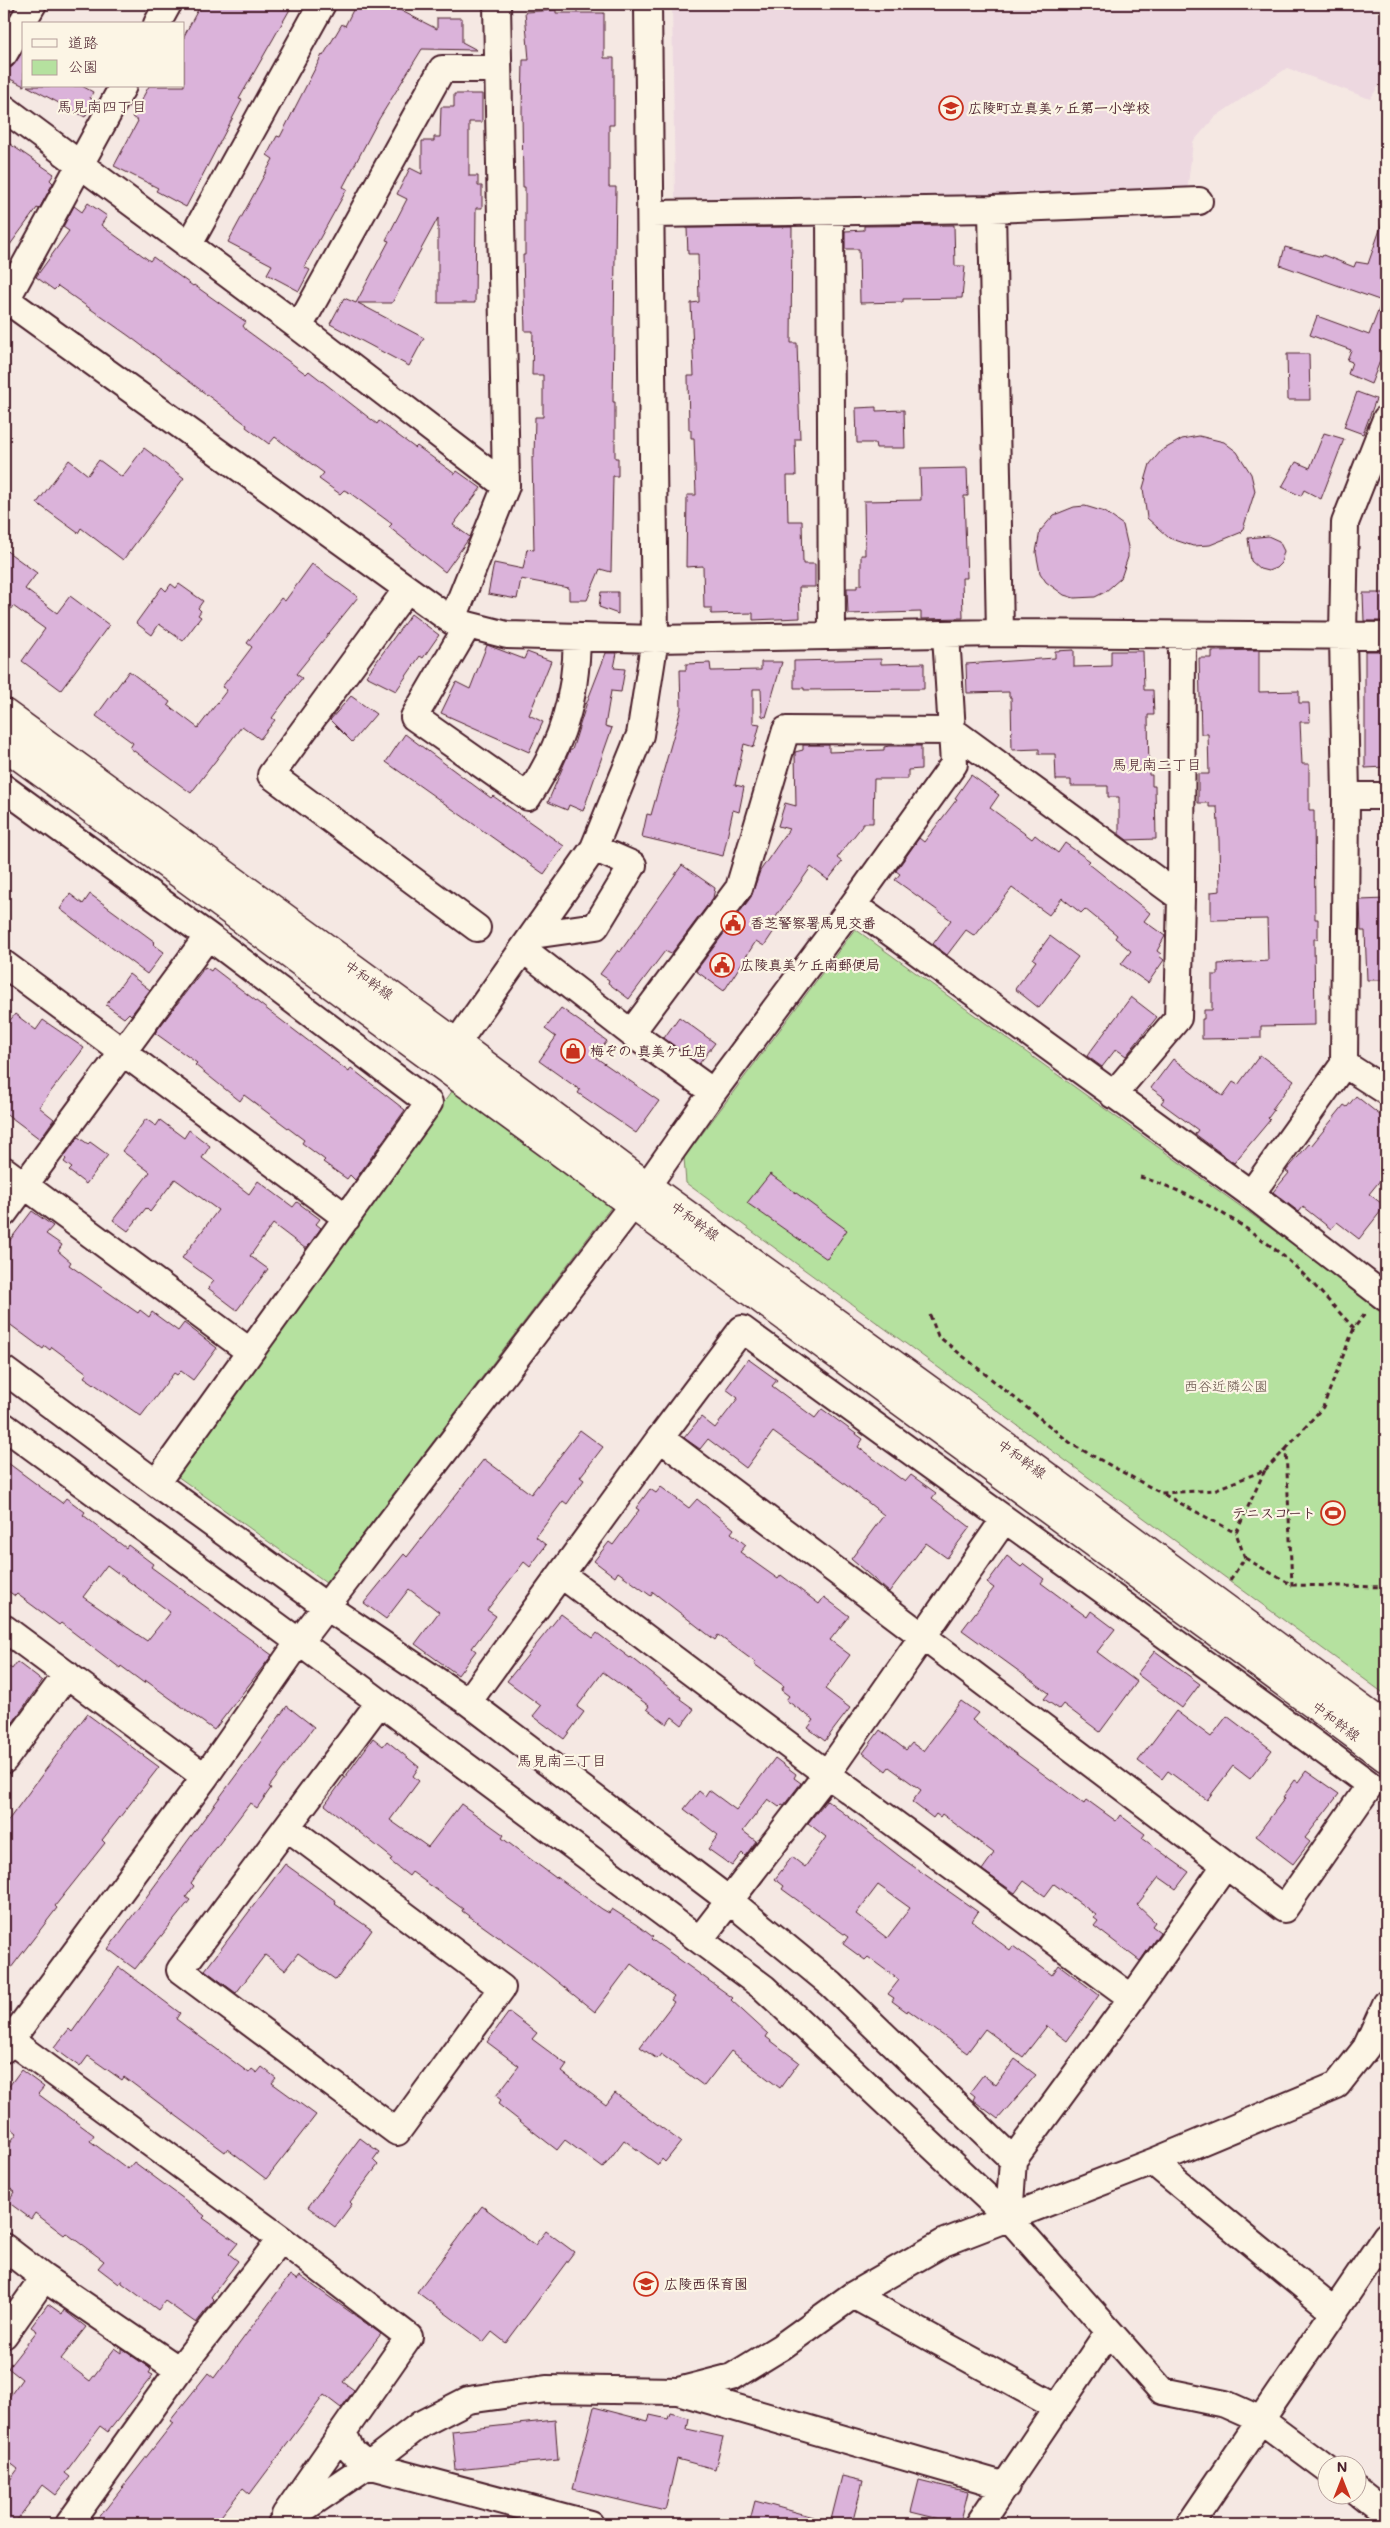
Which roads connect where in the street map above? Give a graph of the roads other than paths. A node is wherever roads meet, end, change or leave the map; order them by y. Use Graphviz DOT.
graph roads {
  1 [pos="32,4"];
  2 [pos="168,4"];
  3 [pos="322,4"];
  4 [pos="498,4"];
  5 [pos="648,4"];
  6 [pos="158,22"];
  7 [pos="4,54"];
  8 [pos="498,69"];
  9 [pos="122,88"];
  10 [pos="4,108"];
  11 [pos="80,165"];
  12 [pos="1199,202"];
  13 [pos="992,209"];
  14 [pos="830,212"];
  15 [pos="651,214"];
  16 [pos="188,246"];
  17 [pos="5,299"];
  18 [pos="299,327"];
  19 [pos="1386,419"];
  20 [pos="506,486"];
  21 [pos="407,589"];
  22 [pos="460,623"];
  23 [pos="1000,633"];
  24 [pos="832,635"];
  25 [pos="946,635"];
  26 [pos="1182,635"];
  27 [pos="1343,636"];
  28 [pos="1386,636"];
  29 [pos="577,637"];
  30 [pos="655,639"];
  31 [pos="4,713"];
  32 [pos="953,732"];
  33 [pos="4,745"];
  34 [pos="4,788"];
  35 [pos="1346,796"];
  36 [pos="1386,796"];
  37 [pos="594,848"];
  38 [pos="1181,898"];
  39 [pos="853,905"];
  40 [pos="477,928"];
  41 [pos="208,936"];
  42 [pos="528,942"];
  43 [pos="4,964"];
  44 [pos="631,1033"];
  45 [pos="122,1052"];
  46 [pos="449,1054"];
  47 [pos="1344,1064"];
  48 [pos="1386,1091"];
  49 [pos="713,1092"];
  50 [pos="1113,1095"];
  51 [pos="14,1178"];
  52 [pos="1251,1194"];
  53 [pos="639,1195"];
  54 [pos="4,1212"];
  55 [pos="347,1218"];
  56 [pos="1378,1303"];
  57 [pos="250,1351"];
  58 [pos="4,1370"];
  59 [pos="4,1426"];
  60 [pos="660,1438"];
  61 [pos="156,1483"];
  62 [pos="1004,1520"];
  63 [pos="562,1575"];
  64 [pos="327,1607"];
  65 [pos="4,1628"];
  66 [pos="924,1635"];
  67 [pos="299,1642"];
  68 [pos="67,1674"];
  69 [pos="468,1702"];
  70 [pos="379,1703"];
  71 [pos="1386,1728"];
  72 [pos="1386,1758"];
  73 [pos="4,1760"];
  74 [pos="826,1774"];
  75 [pos="205,1777"];
  76 [pos="286,1827"];
  77 [pos="1226,1866"];
  78 [pos="730,1900"];
  79 [pos="700,1939"];
  80 [pos="1132,1998"];
  81 [pos="1386,2004"];
  82 [pos="7,2045"];
  83 [pos="1013,2160"];
  84 [pos="1153,2162"];
  85 [pos="1009,2218"];
  86 [pos="1386,2236"];
  87 [pos="281,2239"];
  88 [pos="4,2247"];
  89 [pos="44,2278"];
  90 [pos="854,2295"];
  91 [pos="1335,2312"];
  92 [pos="1109,2331"];
  93 [pos="4,2335"];
  94 [pos="179,2370"];
  95 [pos="678,2390"];
  96 [pos="1056,2407"];
  97 [pos="1261,2420"];
  98 [pos="343,2432"];
  99 [pos="1318,2463"];
  100 [pos="368,2465"];
  101 [pos="1006,2486"];
  102 [pos="1368,2500"];
  103 [pos="1386,2514"];
  104 [pos="70,2524"];
  105 [pos="280,2524"];
  106 [pos="590,2524"];
  107 [pos="979,2524"];
  108 [pos="1190,2524"];
  1 -- 7 [label="street"];
  2 -- 6 [label="street"];
  3 -- 16 [label="street"];
  4 -- 8 [label="street"];
  5 -- 15 [label="street"];
  8 -- 18 [label="street"];
  8 -- 20 [label="street"];
  9 -- 11 [label="street"];
  10 -- 11 [label="street"];
  11 -- 16 [label="street"];
  11 -- 17 [label="street"];
  12 -- 13 [label="street"];
  13 -- 14 [label="street"];
  13 -- 23 [label="street"];
  14 -- 15 [label="street"];
  14 -- 24 [label="street"];
  15 -- 30 [label="street"];
  16 -- 18 [label="street"];
  17 -- 21 [label="street"];
  18 -- 20 [label="street"];
  19 -- 27 [label="street"];
  20 -- 22 [label="street"];
  21 -- 22 [label="street"];
  21 -- 40 [label="street"];
  22 -- 29 [label="street"];
  22 -- 29 [label="street"];
  23 -- 25 [label="street"];
  23 -- 26 [label="street"];
  24 -- 25 [label="street"];
  24 -- 30 [label="street"];
  25 -- 32 [label="street"];
  26 -- 27 [label="street"];
  26 -- 38 [label="street"];
  27 -- 28 [label="street"];
  27 -- 35 [label="street"];
  29 -- 30 [label="street"];
  30 -- 37 [label="street"];
  31 -- 46 [label="main road, 中和幹線"];
  32 -- 38 [label="street"];
  32 -- 39 [label="street"];
  32 -- 44 [label="street"];
  33 -- 46 [label="main road, 中和幹線"];
  34 -- 41 [label="street"];
  35 -- 36 [label="street"];
  35 -- 47 [label="street"];
  37 -- 42 [label="street"];
  37 -- 42 [label="street"];
  38 -- 50 [label="street"];
  39 -- 49 [label="street"];
  39 -- 50 [label="street"];
  41 -- 45 [label="street"];
  41 -- 55 [label="street"];
  42 -- 44 [label="street"];
  42 -- 46 [label="street"];
  43 -- 45 [label="street"];
  44 -- 49 [label="street"];
  45 -- 51 [label="street"];
  45 -- 55 [label="street"];
  46 -- 53 [label="main road, 中和幹線"];
  47 -- 48 [label="street"];
  47 -- 52 [label="street"];
  49 -- 53 [label="street"];
  50 -- 52 [label="street"];
  51 -- 54 [label="street"];
  51 -- 57 [label="street"];
  52 -- 56 [label="street"];
  53 -- 64 [label="street"];
  53 -- 71 [label="main road, 中和幹線"];
  53 -- 72 [label="main road, 中和幹線"];
  55 -- 57 [label="street"];
  57 -- 61 [label="street"];
  58 -- 61 [label="street"];
  59 -- 67 [label="street"];
  60 -- 62 [label="street"];
  60 -- 63 [label="street"];
  60 -- 66 [label="street"];
  61 -- 64 [label="street"];
  62 -- 66 [label="street"];
  62 -- 77 [label="street"];
  63 -- 69 [label="street"];
  63 -- 74 [label="street"];
  64 -- 67 [label="street"];
  64 -- 69 [label="street"];
  65 -- 68 [label="street"];
  66 -- 74 [label="street"];
  66 -- 77 [label="street"];
  67 -- 70 [label="street"];
  67 -- 75 [label="street"];
  68 -- 73 [label="street"];
  68 -- 75 [label="street"];
  69 -- 78 [label="street"];
  70 -- 76 [label="street"];
  70 -- 79 [label="street"];
  74 -- 78 [label="street"];
  74 -- 80 [label="street"];
  75 -- 82 [label="street"];
  76 -- 76 [label="street"];
  77 -- 80 [label="street"];
  78 -- 79 [label="street"];
  78 -- 83 [label="street"];
  79 -- 85 [label="street"];
  80 -- 83 [label="street"];
  81 -- 84 [label="street"];
  82 -- 87 [label="street"];
  83 -- 85 [label="street"];
  84 -- 85 [label="street"];
  84 -- 91 [label="street"];
  85 -- 90 [label="street"];
  85 -- 92 [label="street"];
  86 -- 91 [label="street"];
  87 -- 94 [label="street"];
  87 -- 98 [label="street"];
  88 -- 89 [label="street"];
  89 -- 93 [label="street"];
  89 -- 94 [label="street"];
  90 -- 95 [label="street"];
  90 -- 96 [label="street"];
  91 -- 97 [label="street"];
  92 -- 96 [label="street"];
  92 -- 97 [label="street"];
  94 -- 104 [label="street"];
  95 -- 100 [label="street"];
  95 -- 101 [label="street"];
  96 -- 101 [label="street"];
  97 -- 99 [label="street"];
  97 -- 108 [label="street"];
  98 -- 100 [label="street"];
  98 -- 105 [label="street"];
  100 -- 105 [label="street"];
  100 -- 106 [label="street"];
  101 -- 107 [label="street"];
  102 -- 103 [label="street"];
}
